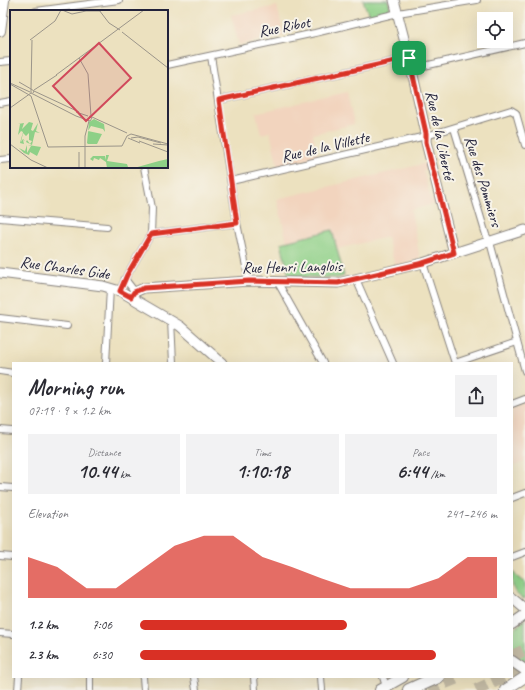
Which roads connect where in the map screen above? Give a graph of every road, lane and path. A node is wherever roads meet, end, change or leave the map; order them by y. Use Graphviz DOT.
graph roads {
  1 [pos="118,0"];
  2 [pos="394,0"];
  3 [pos="477,0"];
  4 [pos="4,10"];
  5 [pos="43,10"];
  6 [pos="398,13"];
  7 [pos="0,31"];
  8 [pos="525,43"];
  9 [pos="211,56"];
  10 [pos="409,58"];
  11 [pos="10,61"];
  12 [pos="0,62"];
  13 [pos="168,65"];
  14 [pos="411,69"];
  15 [pos="219,100"];
  16 [pos="10,101"];
  17 [pos="0,103"];
  18 [pos="454,128"];
  19 [pos="426,136"];
  20 [pos="525,145"];
  21 [pos="10,159"];
  22 [pos="0,160"];
  23 [pos="144,168"];
  24 [pos="231,181"];
  25 [pos="0,218"];
  26 [pos="237,223"];
  27 [pos="107,227"];
  28 [pos="525,230"];
  29 [pos="151,234"];
  30 [pos="490,242"];
  31 [pos="454,253"];
  32 [pos="423,263"];
  33 [pos="0,273"];
  34 [pos="125,279"];
  35 [pos="356,279"];
  36 [pos="249,281"];
  37 [pos="277,281"];
  38 [pos="110,288"];
  39 [pos="120,291"];
  40 [pos="133,294"];
  41 [pos="0,318"];
  42 [pos="171,320"];
  43 [pos="67,326"];
  44 [pos="517,342"];
  45 [pos="218,361"];
  46 [pos="106,362"];
  47 [pos="173,362"];
  48 [pos="322,362"];
  49 [pos="393,362"];
  50 [pos="455,362"];
  51 [pos="458,362"];
  52 [pos="0,371"];
  53 [pos="525,371"];
  54 [pos="12,373"];
  55 [pos="525,399"];
  56 [pos="513,404"];
  57 [pos="0,430"];
  58 [pos="12,431"];
  59 [pos="0,487"];
  60 [pos="12,488"];
  61 [pos="525,493"];
  62 [pos="513,498"];
  63 [pos="525,552"];
  64 [pos="0,556"];
  65 [pos="12,557"];
  66 [pos="513,557"];
  67 [pos="513,599"];
  68 [pos="525,609"];
  69 [pos="525,615"];
  70 [pos="513,620"];
  71 [pos="0,633"];
  72 [pos="12,634"];
  73 [pos="513,661"];
  74 [pos="525,670"];
  75 [pos="525,677"];
  76 [pos="19,678"];
  77 [pos="90,678"];
  78 [pos="143,678"];
  79 [pos="194,678"];
  80 [pos="254,678"];
  81 [pos="321,678"];
  82 [pos="383,678"];
  83 [pos="401,678"];
  84 [pos="436,678"];
  85 [pos="383,689"];
  86 [pos="18,690"];
  87 [pos="90,690"];
  88 [pos="144,690"];
  89 [pos="196,690"];
  90 [pos="255,690"];
  91 [pos="322,690"];
  92 [pos="409,690"];
  93 [pos="505,690"];
  1 -- 5 [label="street"];
  2 -- 6 [label="street, Rue de la Liberté"];
  3 -- 6 [label="street, Rue Ribot"];
  4 -- 7 [label="main road"];
  6 -- 9 [label="street, Rue Ribot"];
  6 -- 10 [label="street, Rue de la Liberté"];
  8 -- 14 [label="street"];
  9 -- 13 [label="street, Rue Ribot"];
  9 -- 15 [label="street"];
  10 -- 14 [label="street, Rue de la Liberté"];
  10 -- 15 [label="street"];
  11 -- 12 [label="street"];
  14 -- 19 [label="street, Rue de la Liberté"];
  15 -- 24 [label="street"];
  16 -- 17 [label="street"];
  18 -- 19 [label="street, Rue de la Villette"];
  18 -- 20 [label="street, Rue de la Villette"];
  18 -- 30 [label="street, Rue des Pommiers"];
  19 -- 24 [label="street, Rue de la Villette"];
  19 -- 31 [label="street, Rue de la Liberté"];
  21 -- 22 [label="street"];
  23 -- 29 [label="street"];
  24 -- 26 [label="street"];
  25 -- 27 [label="street"];
  26 -- 29 [label="street"];
  26 -- 36 [label="street"];
  28 -- 30 [label="street, Rue Henri Langlois"];
  29 -- 34 [label="street"];
  30 -- 31 [label="street, Rue Henri Langlois"];
  30 -- 44 [label="street, Rue des Pommiers"];
  31 -- 32 [label="street, Rue Henri Langlois"];
  32 -- 35 [label="street, Rue Henri Langlois"];
  32 -- 50 [label="street"];
  33 -- 38 [label="street, Rue Charles Gide"];
  34 -- 39 [label="street"];
  34 -- 40 [label="street"];
  35 -- 37 [label="street, Rue Henri Langlois"];
  35 -- 49 [label="street"];
  36 -- 37 [label="street, Rue Henri Langlois"];
  36 -- 40 [label="street, Rue Henri Langlois"];
  37 -- 48 [label="street"];
  38 -- 39 [label="street, Rue Charles Gide"];
  38 -- 46 [label="street"];
  39 -- 40 [label="street, Rue Charles Gide"];
  40 -- 42 [label="street, Rue Charles Gide"];
  41 -- 43 [label="street"];
  42 -- 45 [label="street, Rue Charles Gide"];
  42 -- 47 [label="street"];
  44 -- 51 [label="street"];
  44 -- 53 [label="street, Rue des Pommiers"];
  52 -- 54 [label="street"];
  55 -- 56 [label="street"];
  57 -- 58 [label="street"];
  59 -- 60 [label="street"];
  61 -- 62 [label="street"];
  63 -- 66 [label="street"];
  64 -- 65 [label="street"];
  67 -- 68 [label="street"];
  69 -- 70 [label="main road"];
  71 -- 72 [label="street"];
  73 -- 74 [label="main road"];
  75 -- 93 [label="main road"];
  76 -- 86 [label="street"];
  77 -- 87 [label="street"];
  78 -- 88 [label="street"];
  79 -- 89 [label="street"];
  80 -- 90 [label="street"];
  81 -- 91 [label="street"];
  82 -- 85 [label="street"];
  83 -- 85 [label="main road"];
  84 -- 92 [label="highway"];
}
